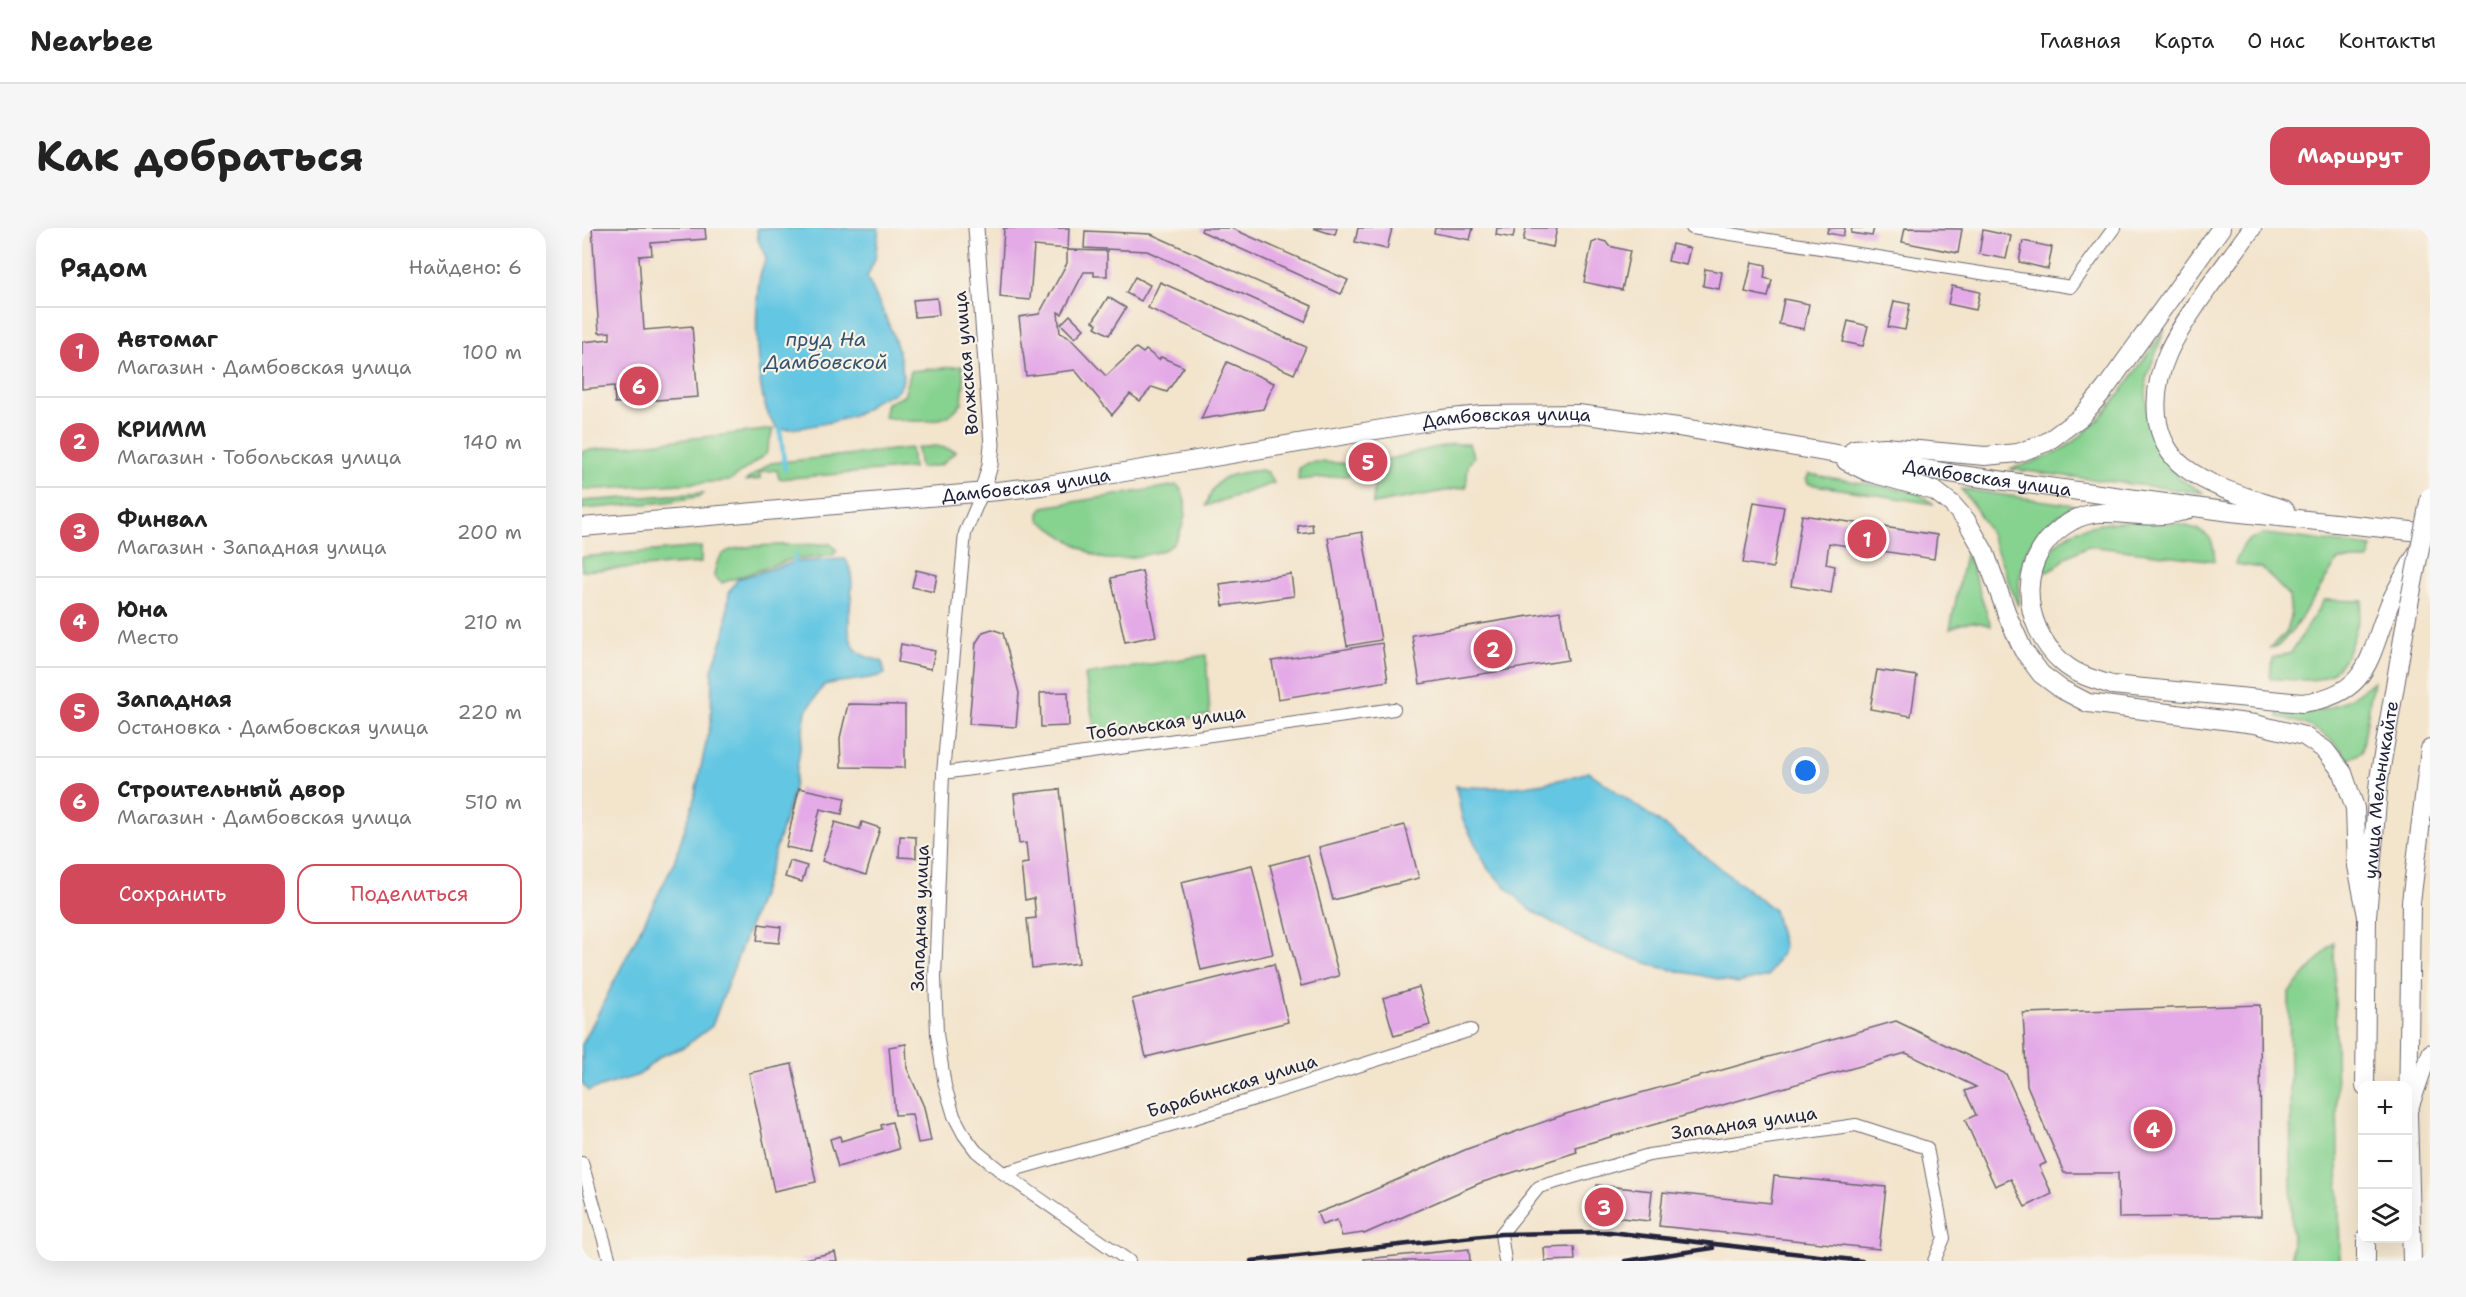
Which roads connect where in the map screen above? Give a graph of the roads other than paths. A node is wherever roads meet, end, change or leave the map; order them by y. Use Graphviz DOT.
graph roads {
  1 [pos="976,228"];
  2 [pos="1692,228"];
  3 [pos="2114,228"];
  4 [pos="2221,228"];
  5 [pos="2252,228"];
  6 [pos="1825,451"];
  7 [pos="982,493"];
  8 [pos="2430,497"];
  9 [pos="2201,508"];
  10 [pos="2309,519"];
  11 [pos="582,527"];
  12 [pos="2430,533"];
  13 [pos="2400,603"];
  14 [pos="1394,709"];
  15 [pos="2428,758"];
  16 [pos="943,773"];
  17 [pos="2367,916"];
  18 [pos="1471,1030"];
  19 [pos="2430,1052"];
  20 [pos="2365,1081"];
  21 [pos="2408,1081"];
  22 [pos="2412,1104"];
  23 [pos="2409,1135"];
  24 [pos="582,1163"];
  25 [pos="1003,1173"];
  26 [pos="2366,1243"];
  27 [pos="607,1260"];
  28 [pos="1128,1261"];
  29 [pos="1505,1261"];
  30 [pos="1934,1261"];
  31 [pos="2366,1261"];
  32 [pos="2412,1261"];
  1 -- 7 [label="street, Волжская улица"];
  2 -- 3 [label="street"];
  4 -- 6 [label="main road"];
  5 -- 10 [label="main road"];
  6 -- 7 [label="main road, Дамбовская улица"];
  6 -- 9 [label="main road, Дамбовская улица"];
  6 -- 17 [label="main road"];
  7 -- 11 [label="main road, Дамбовская улица"];
  7 -- 16 [label="street, Западная улица"];
  8 -- 13 [label="main road, улица Мельникайте, bridge"];
  9 -- 10 [label="main road, Дамбовская улица"];
  9 -- 13 [label="main road"];
  10 -- 12 [label="main road, Дамбовская улица"];
  13 -- 17 [label="main road, улица Мельникайте"];
  14 -- 16 [label="street, Тобольская улица"];
  15 -- 21 [label="main road"];
  16 -- 25 [label="street, Западная улица"];
  17 -- 20 [label="main road, улица Мельникайте"];
  18 -- 25 [label="street, Барабинская улица"];
  19 -- 22 [label="street"];
  23 -- 32 [label="main road"];
  24 -- 27 [label="street"];
  25 -- 28 [label="street, Западная улица"];
  26 -- 31 [label="main road"];
  29 -- 30 [label="street, Западная улица"];
}
